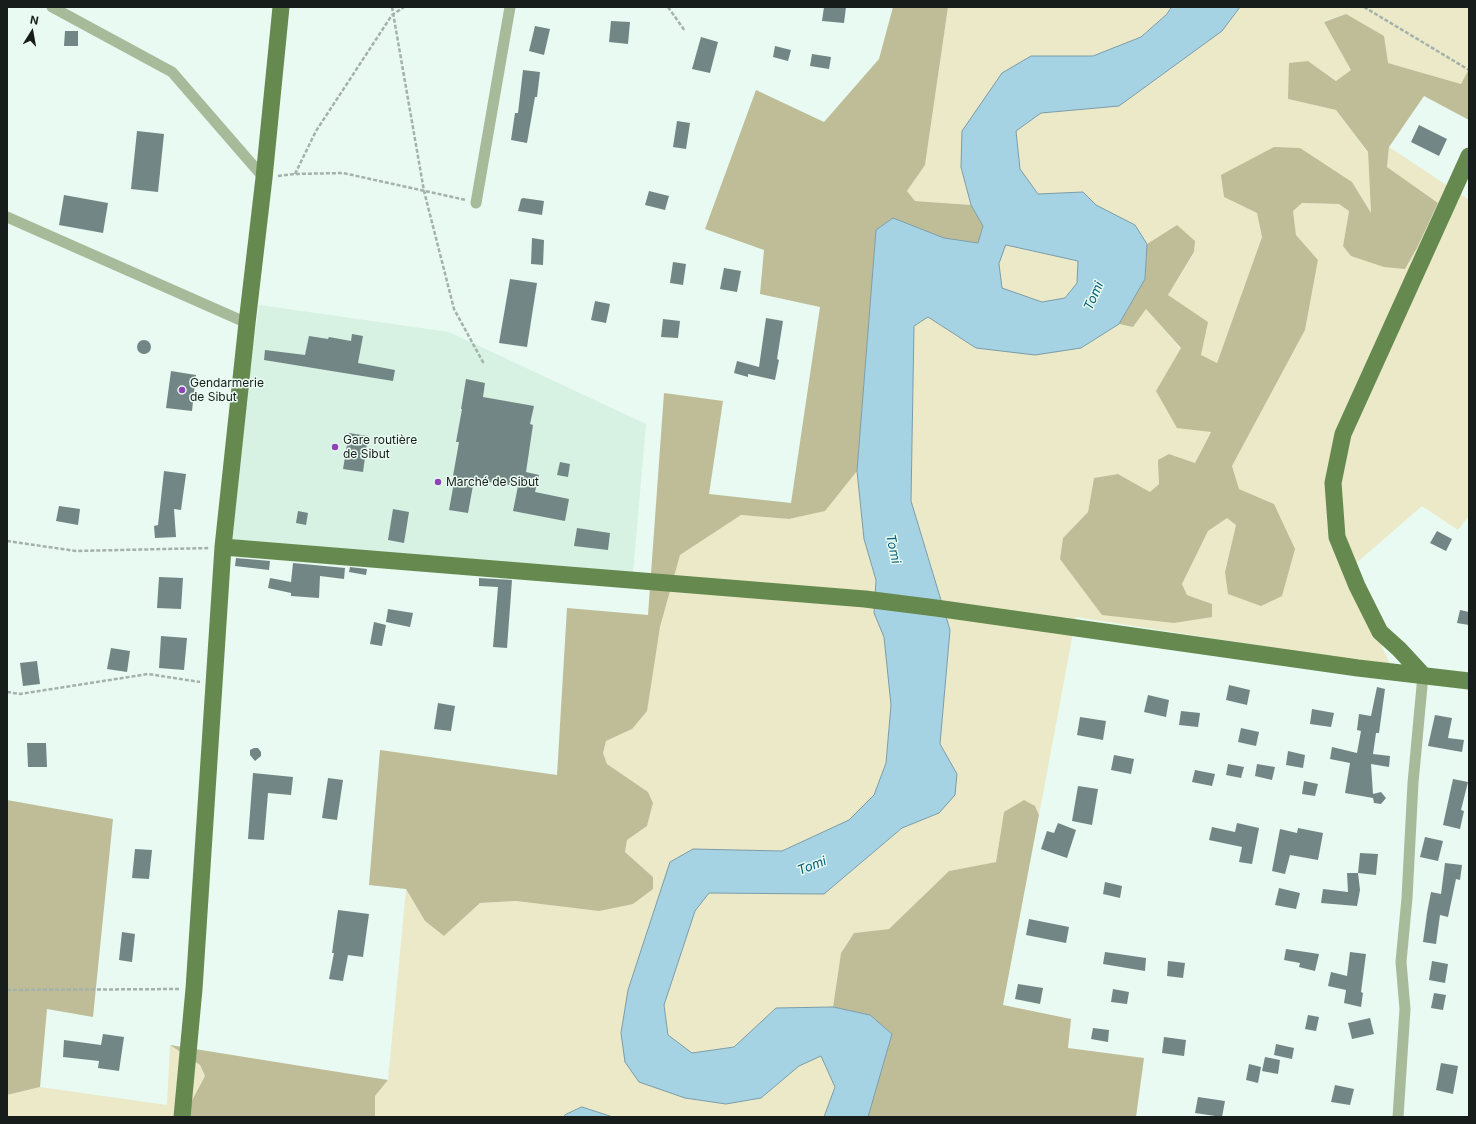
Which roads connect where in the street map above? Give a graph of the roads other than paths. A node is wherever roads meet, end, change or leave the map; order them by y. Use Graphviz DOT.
graph roads {
  1 [pos="52,7"];
  2 [pos="281,7"];
  3 [pos="510,7"];
  4 [pos="1469,156"];
  5 [pos="264,178"];
  6 [pos="476,203"];
  7 [pos="7,217"];
  8 [pos="247,324"];
  9 [pos="223,547"];
  10 [pos="1423,675"];
  11 [pos="1469,681"];
  12 [pos="182,1117"];
  13 [pos="1398,1117"];
  1 -- 5 [label="street"];
  2 -- 5 [label="main road"];
  3 -- 6 [label="street"];
  4 -- 10 [label="main road"];
  5 -- 8 [label="main road"];
  7 -- 8 [label="street"];
  8 -- 9 [label="main road"];
  9 -- 10 [label="main road"];
  9 -- 12 [label="main road"];
  10 -- 11 [label="main road"];
  10 -- 13 [label="street"];
}
